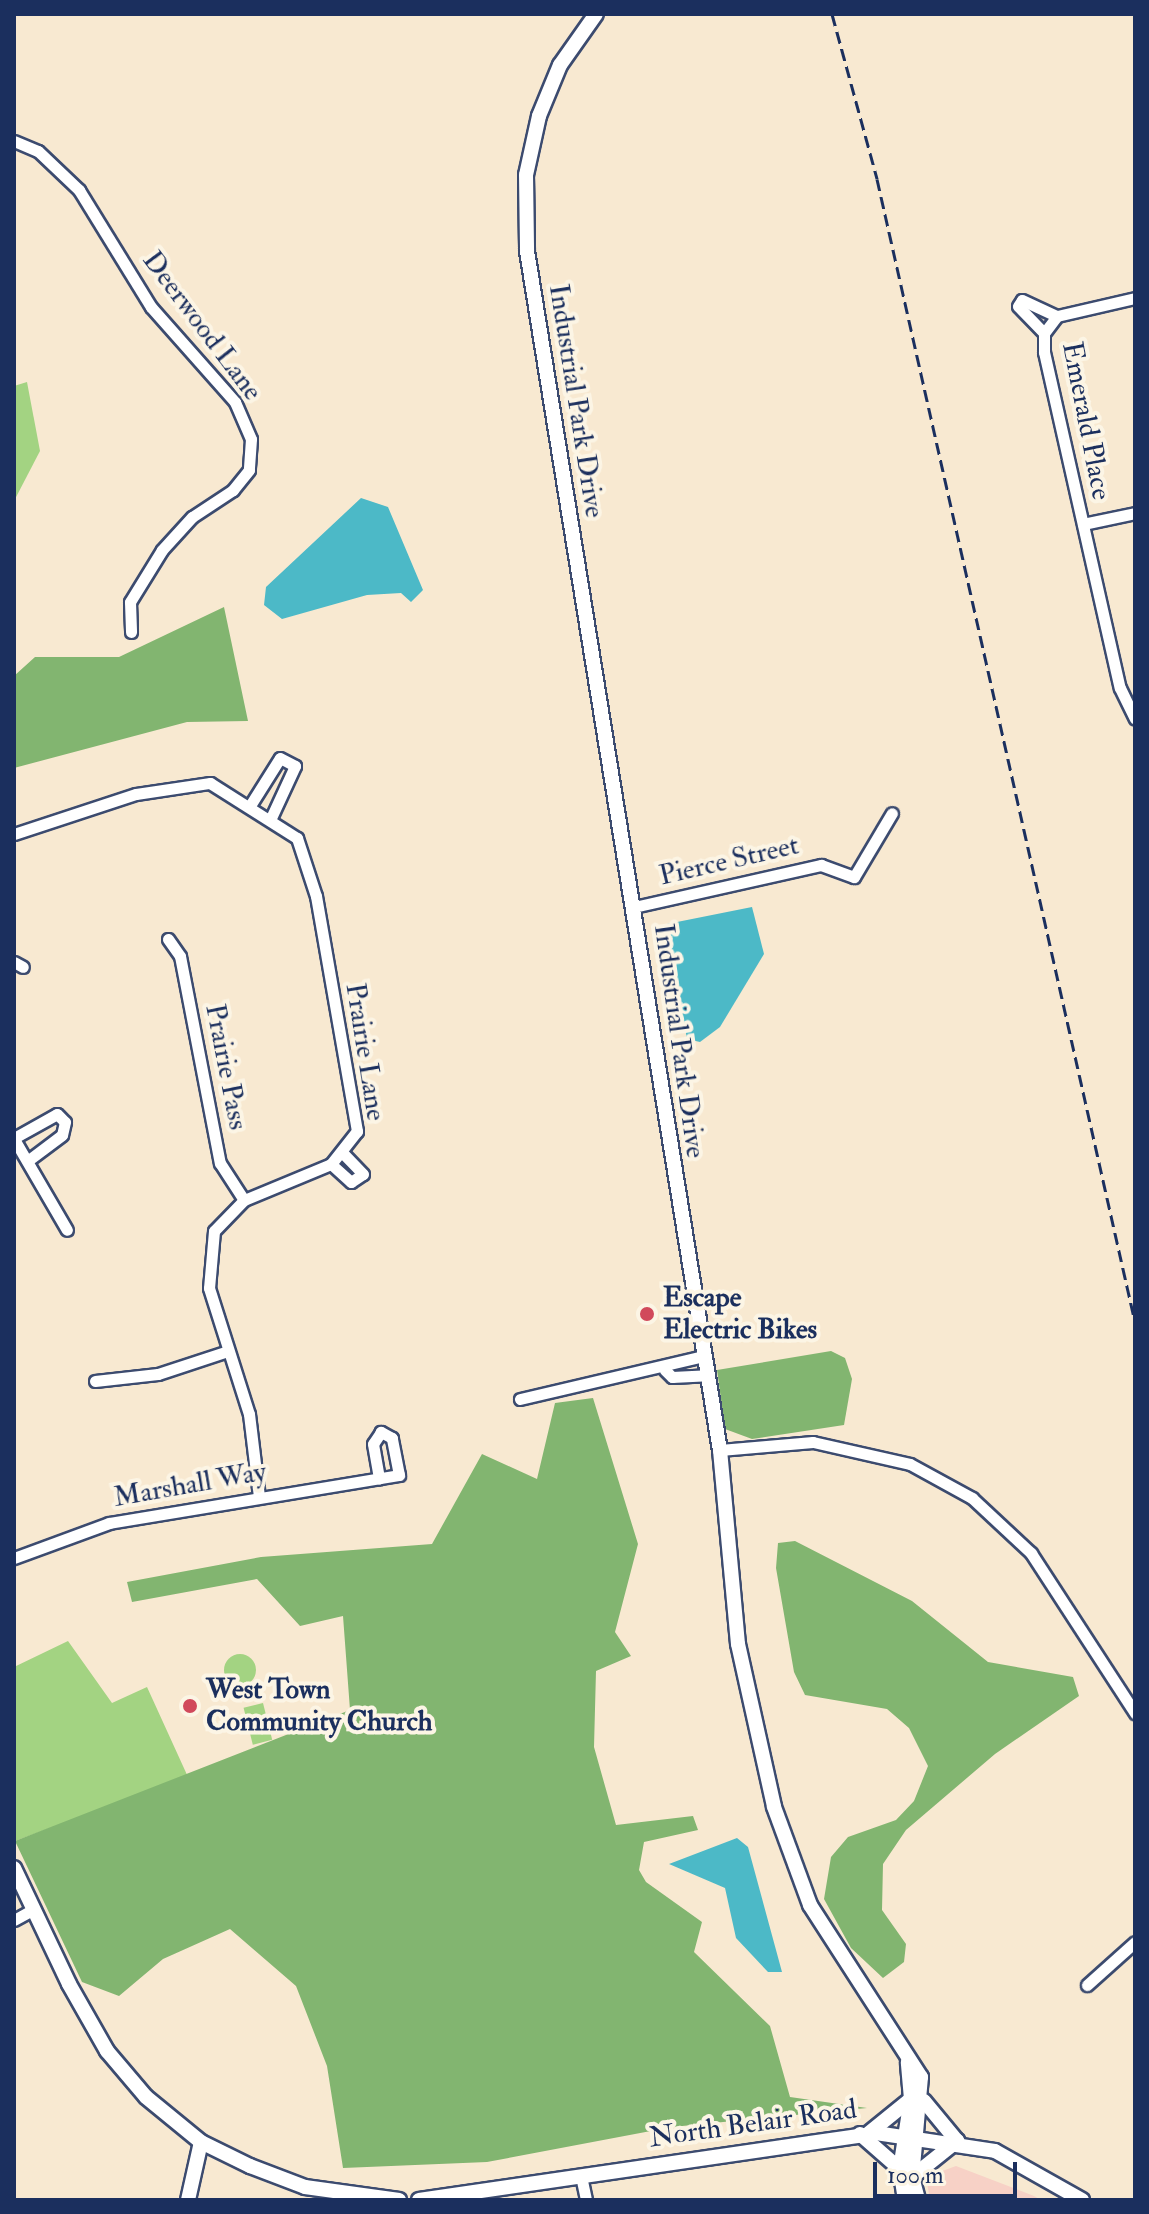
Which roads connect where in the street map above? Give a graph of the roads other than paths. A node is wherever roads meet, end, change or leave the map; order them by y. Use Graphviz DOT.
graph roads {
  1 [pos="596,14"];
  2 [pos="14,141"];
  3 [pos="1135,298"];
  4 [pos="1057,316"];
  5 [pos="1044,333"];
  6 [pos="1135,513"];
  7 [pos="1083,524"];
  8 [pos="131,632"];
  9 [pos="1135,719"];
  10 [pos="251,804"];
  11 [pos="892,813"];
  12 [pos="271,818"];
  13 [pos="14,834"];
  14 [pos="634,907"];
  15 [pos="168,939"];
  16 [pos="14,1139"];
  17 [pos="344,1154"];
  18 [pos="31,1158"];
  19 [pos="331,1164"];
  20 [pos="244,1200"];
  21 [pos="67,1230"];
  22 [pos="228,1351"];
  23 [pos="703,1356"];
  24 [pos="665,1370"];
  25 [pos="707,1375"];
  26 [pos="95,1381"];
  27 [pos="520,1399"];
  28 [pos="720,1450"];
  29 [pos="379,1478"];
  30 [pos="259,1497"];
  31 [pos="14,1558"];
  32 [pos="1135,1713"];
  33 [pos="14,1868"];
  34 [pos="32,1910"];
  35 [pos="14,1920"];
  36 [pos="1135,1942"];
  37 [pos="1087,1985"];
  38 [pos="917,2099"];
  39 [pos="864,2134"];
  40 [pos="911,2136"];
  41 [pos="957,2141"];
  42 [pos="201,2142"];
  43 [pos="906,2173"];
  44 [pos="581,2176"];
  45 [pos="188,2200"];
  46 [pos="399,2200"];
  47 [pos="419,2200"];
  48 [pos="586,2200"];
  49 [pos="905,2200"];
  50 [pos="918,2200"];
  51 [pos="1082,2200"];
  1 -- 14 [label="street, Industrial Park Drive"];
  2 -- 8 [label="street, Deerwood Lane"];
  3 -- 4 [label="street, Emerald Place"];
  4 -- 5 [label="street, Emerald Place"];
  4 -- 5 [label="street"];
  5 -- 7 [label="street, Emerald Place"];
  6 -- 7 [label="street, Emerald Place"];
  7 -- 9 [label="street, Emerald Place"];
  10 -- 12 [label="street, Prairie Lane"];
  10 -- 12 [label="street"];
  10 -- 13 [label="street, Prairie Lane"];
  11 -- 14 [label="street, Pierce Street"];
  12 -- 17 [label="street, Prairie Lane"];
  14 -- 23 [label="street, Industrial Park Drive"];
  15 -- 20 [label="street, Prairie Pass"];
  16 -- 18 [label="street"];
  16 -- 18 [label="street"];
  17 -- 19 [label="street, Prairie Lane"];
  17 -- 19 [label="street"];
  18 -- 21 [label="street"];
  19 -- 20 [label="street, Prairie Lane"];
  20 -- 22 [label="street, Prairie Lane"];
  22 -- 26 [label="street"];
  22 -- 30 [label="street, Prairie Lane"];
  23 -- 24 [label="street"];
  23 -- 25 [label="street, Industrial Park Drive"];
  24 -- 25 [label="street"];
  24 -- 27 [label="street"];
  25 -- 28 [label="street, Industrial Park Drive"];
  28 -- 32 [label="street"];
  28 -- 38 [label="street, Industrial Park Drive"];
  29 -- 30 [label="street, Marshall Way"];
  30 -- 31 [label="street, Marshall Way"];
  33 -- 34 [label="street"];
  34 -- 35 [label="street"];
  34 -- 42 [label="street"];
  36 -- 37 [label="street"];
  38 -- 39 [label="street"];
  38 -- 40 [label="street, Industrial Park Drive"];
  38 -- 41 [label="street"];
  39 -- 40 [label="street, North Belair Road"];
  39 -- 43 [label="street"];
  39 -- 44 [label="street, North Belair Road"];
  40 -- 41 [label="street, North Belair Road"];
  40 -- 43 [label="street, Industrial Park Drive"];
  41 -- 43 [label="street"];
  41 -- 51 [label="street, North Belair Road"];
  42 -- 45 [label="street"];
  42 -- 46 [label="street"];
  43 -- 49 [label="street"];
  43 -- 50 [label="street"];
  44 -- 47 [label="street, North Belair Road"];
  44 -- 48 [label="street"];
}
